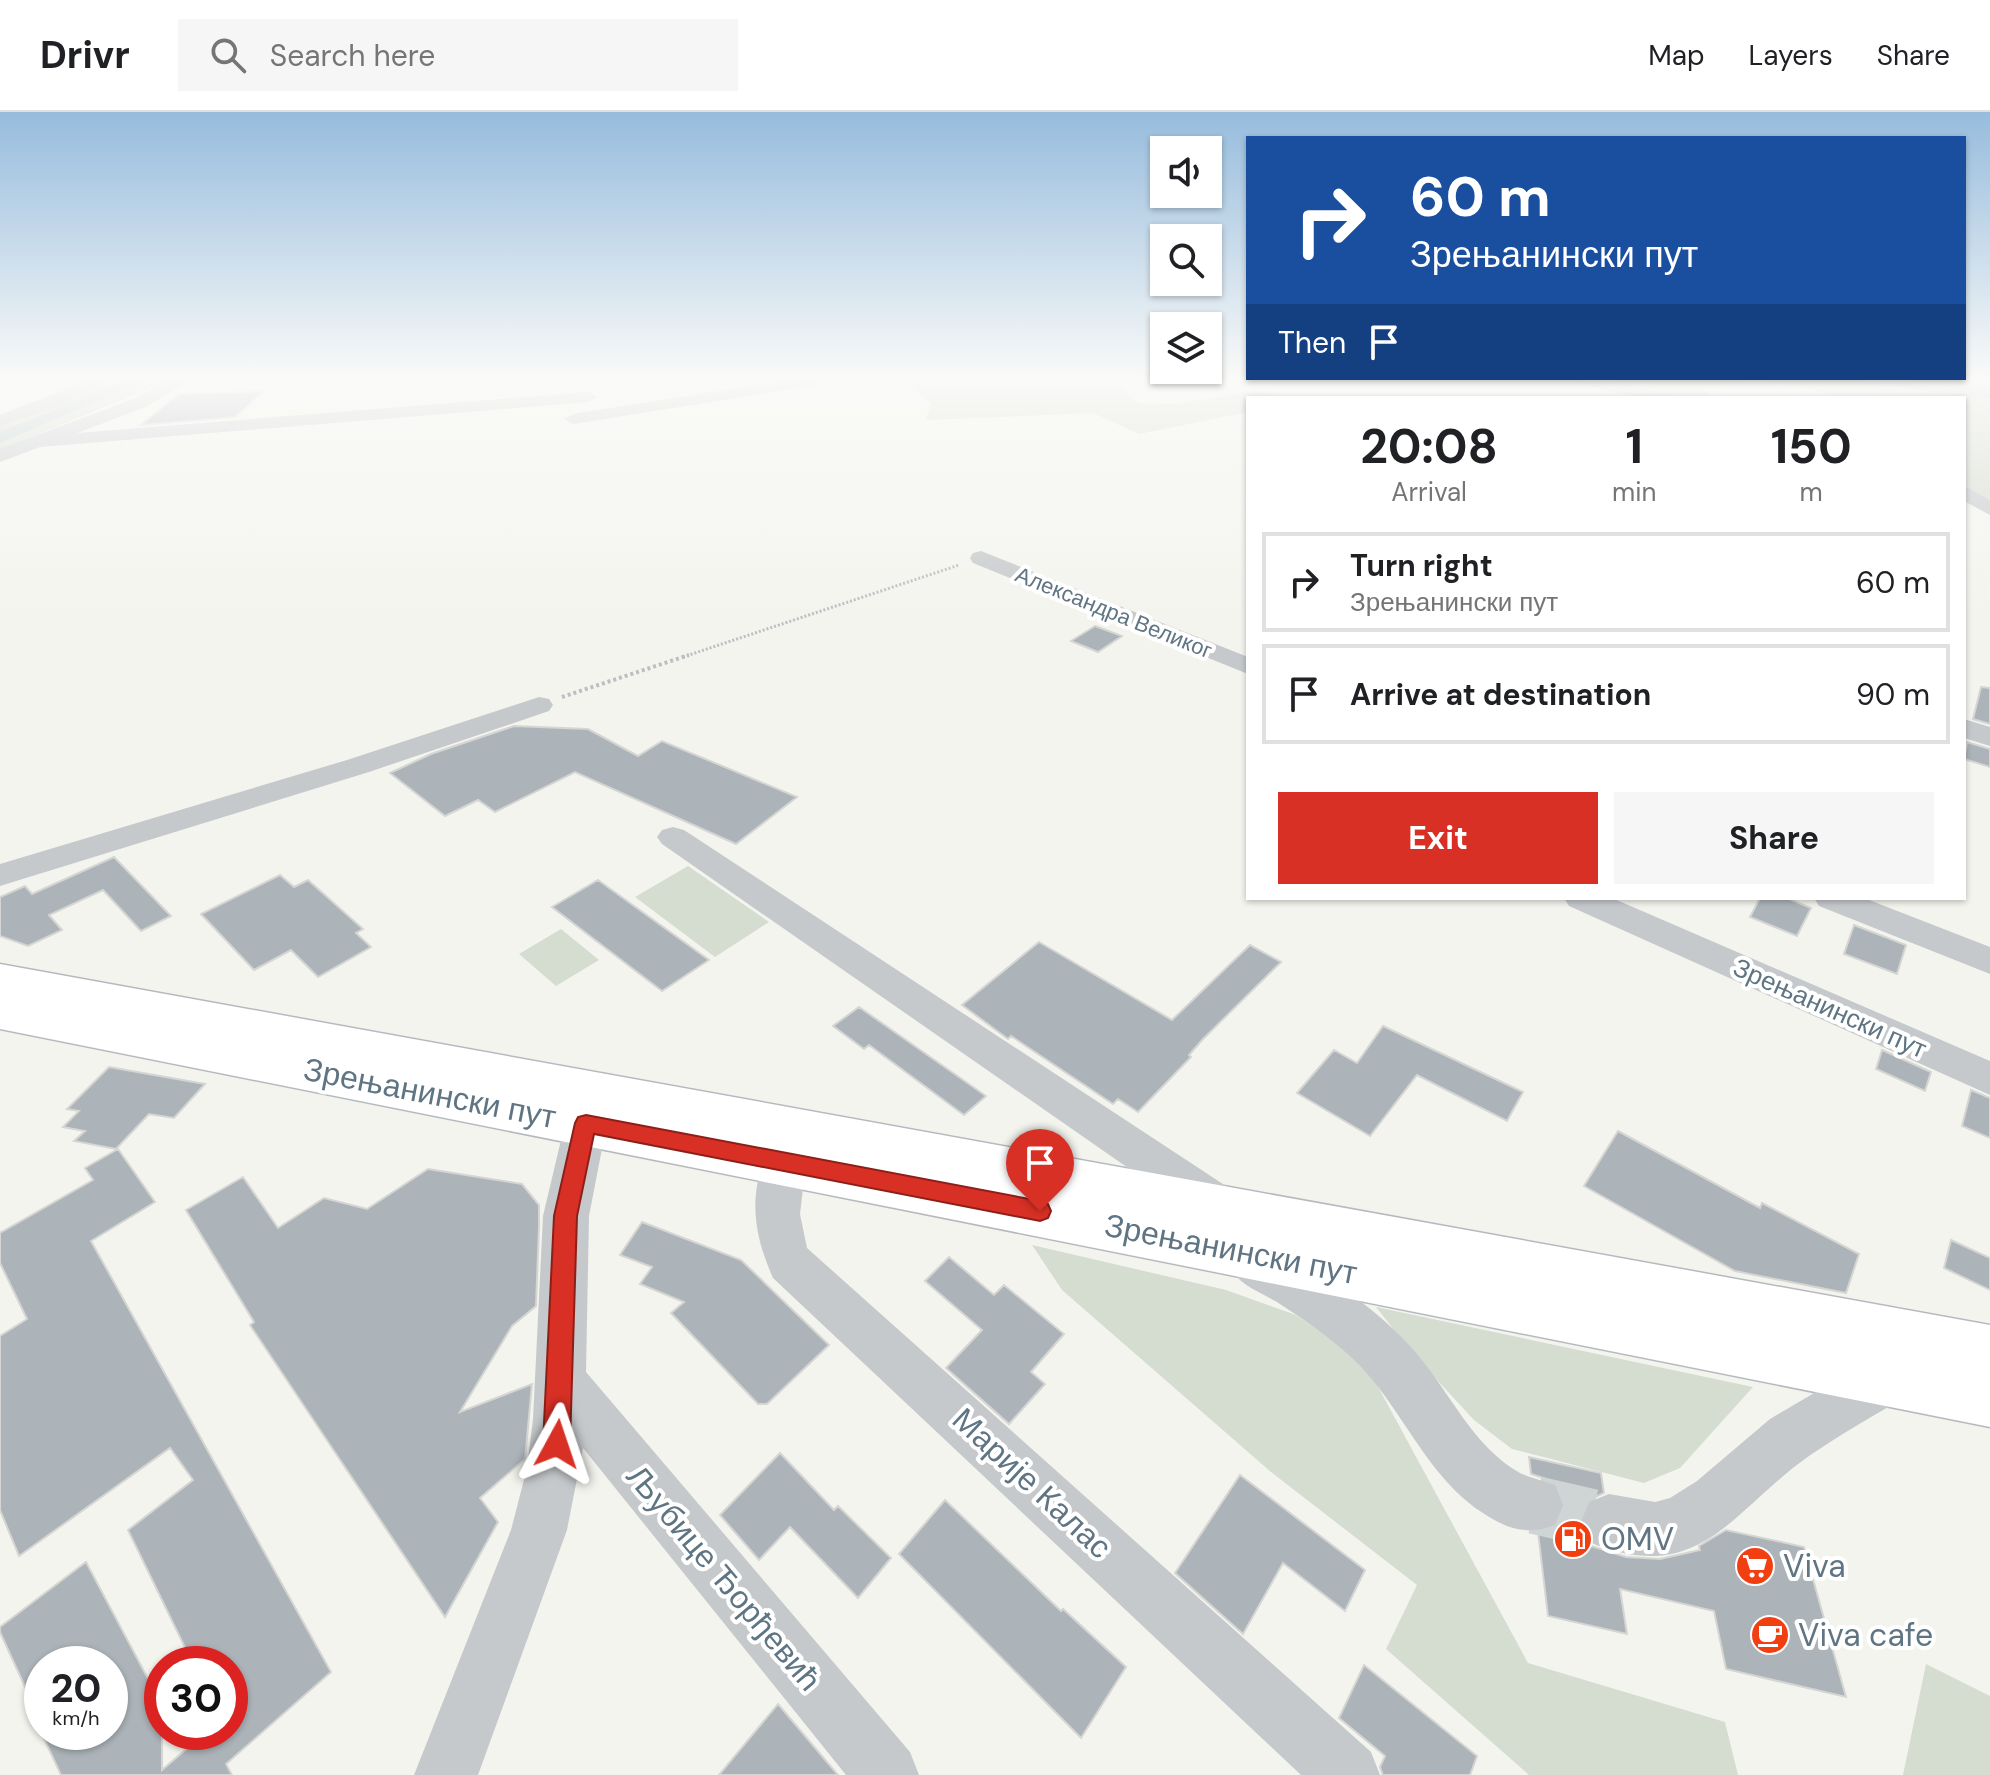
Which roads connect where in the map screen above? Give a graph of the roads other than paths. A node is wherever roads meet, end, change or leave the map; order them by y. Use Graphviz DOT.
graph roads {
  1 [pos="1966,493"];
  2 [pos="1990,509"];
  3 [pos="981,558"];
  4 [pos="1246,665"];
  5 [pos="539,705"];
  6 [pos="1966,729"];
  7 [pos="1990,737"];
  8 [pos="673,837"];
  9 [pos="0,875"];
  10 [pos="1586,900"];
  11 [pos="1836,900"];
  12 [pos="1990,961"];
  13 [pos="0,980"];
  14 [pos="0,1012"];
  15 [pos="1990,1079"];
  16 [pos="586,1123"];
  17 [pos="784,1163"];
  18 [pos="1228,1231"];
  19 [pos="1990,1355"];
  20 [pos="1890,1377"];
  21 [pos="560,1380"];
  22 [pos="1990,1396"];
  23 [pos="1535,1505"];
  24 [pos="1609,1522"];
  25 [pos="446,1775"];
  26 [pos="887,1775"];
  27 [pos="1348,1775"];
  1 -- 2 [label="street"];
  3 -- 4 [label="street, Александра Великог"];
  5 -- 9 [label="street"];
  6 -- 7 [label="street"];
  8 -- 18 [label="street"];
  10 -- 15 [label="street, Зрењанински пут"];
  11 -- 12 [label="street"];
  13 -- 18 [label="main road, Зрењанински пут"];
  14 -- 16 [label="main road, Зрењанински пут"];
  16 -- 17 [label="main road, Зрењанински пут"];
  16 -- 21 [label="street"];
  17 -- 18 [label="main road, Зрењанински пут"];
  17 -- 27 [label="street, Марије Калас"];
  18 -- 19 [label="main road, Зрењанински пут"];
  18 -- 20 [label="main road, Зрењанински пут"];
  18 -- 23 [label="street"];
  20 -- 22 [label="main road, Зрењанински пут"];
  20 -- 24 [label="street"];
  21 -- 25 [label="street"];
  21 -- 26 [label="street, Љубице Ђорђевић"];
}
